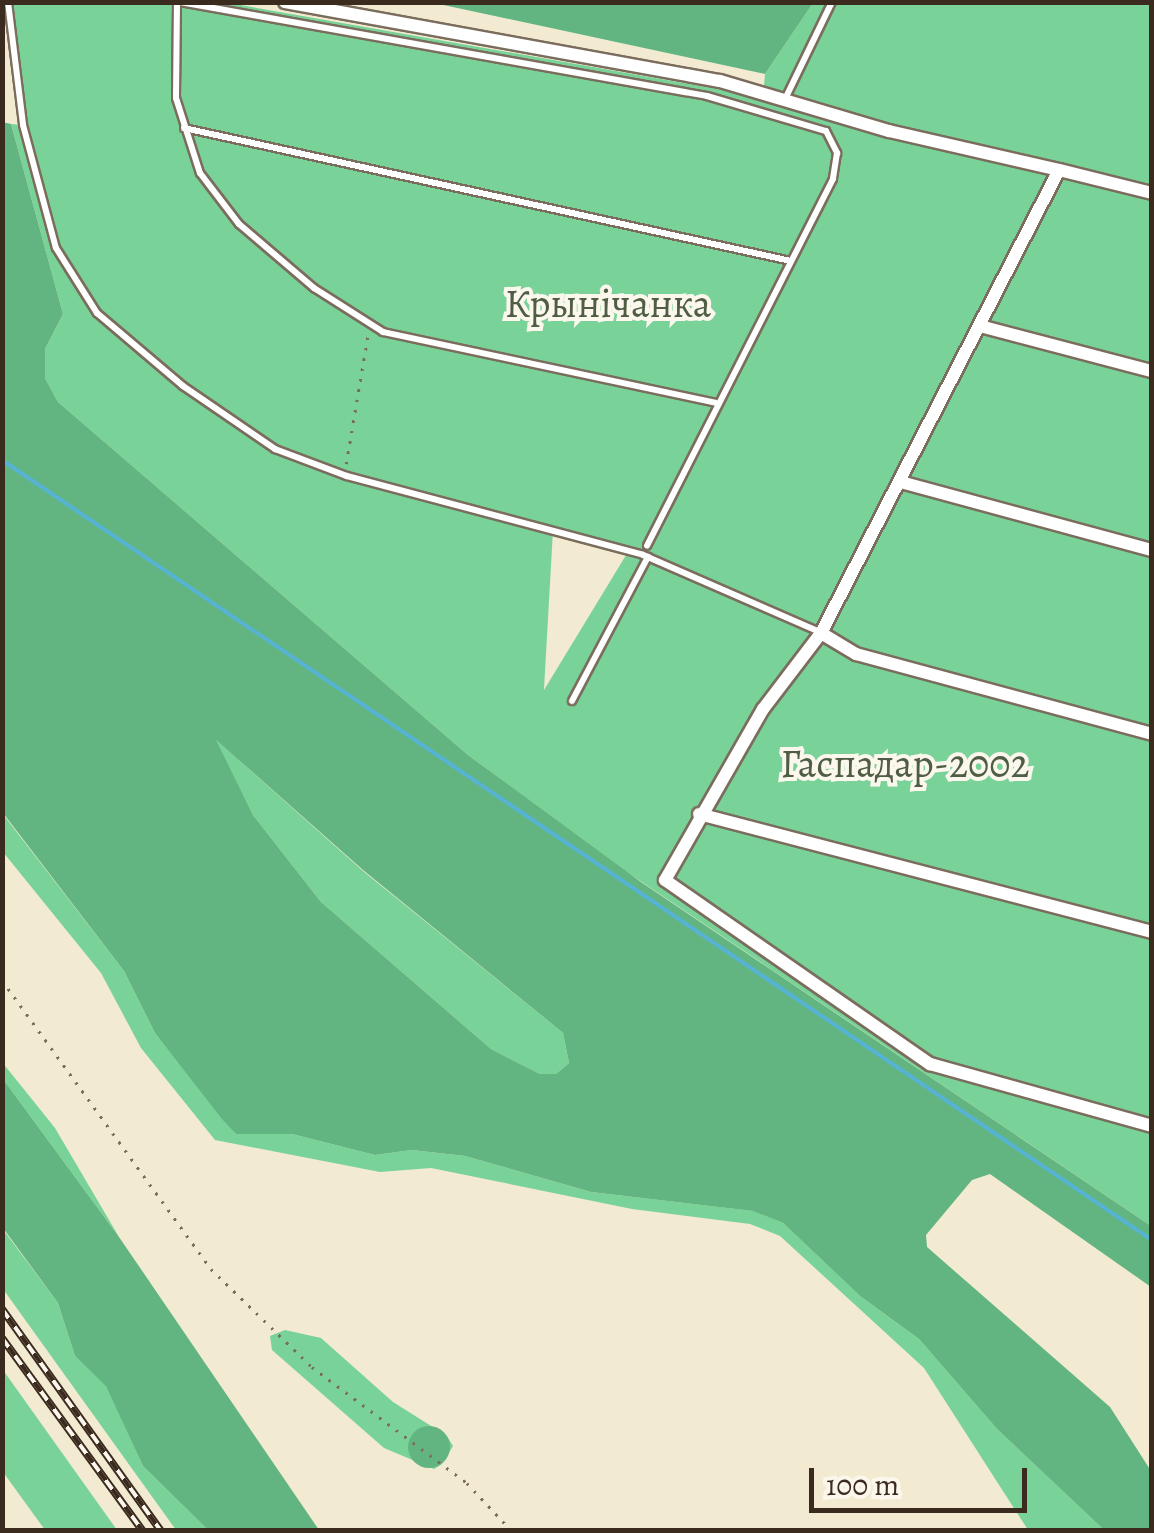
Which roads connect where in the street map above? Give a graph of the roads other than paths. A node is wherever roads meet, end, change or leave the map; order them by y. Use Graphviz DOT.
graph roads {
  1 [pos="8,2"];
  2 [pos="178,2"];
  3 [pos="286,2"];
  4 [pos="832,2"];
  5 [pos="786,97"];
  6 [pos="183,128"];
  7 [pos="1059,170"];
  8 [pos="1152,193"];
  9 [pos="791,261"];
  10 [pos="980,326"];
  11 [pos="1152,371"];
  12 [pos="716,403"];
  13 [pos="901,482"];
  14 [pos="646,545"];
  15 [pos="1152,550"];
  16 [pos="648,557"];
  17 [pos="822,633"];
  18 [pos="572,701"];
  19 [pos="1152,734"];
  20 [pos="699,814"];
  21 [pos="1152,932"];
  22 [pos="1152,1126"];
  1 -- 16 [label="lane"];
  2 -- 6 [label="lane"];
  2 -- 9 [label="lane"];
  3 -- 5 [label="street"];
  4 -- 5 [label="lane"];
  5 -- 7 [label="street"];
  6 -- 9 [label="lane"];
  6 -- 12 [label="lane"];
  7 -- 8 [label="street"];
  7 -- 10 [label="street"];
  9 -- 12 [label="lane"];
  10 -- 11 [label="street"];
  10 -- 13 [label="street"];
  12 -- 14 [label="lane"];
  13 -- 15 [label="street"];
  13 -- 17 [label="street"];
  16 -- 17 [label="lane"];
  16 -- 18 [label="lane"];
  17 -- 19 [label="street"];
  17 -- 20 [label="street"];
  20 -- 21 [label="street"];
  20 -- 22 [label="street"];
}
